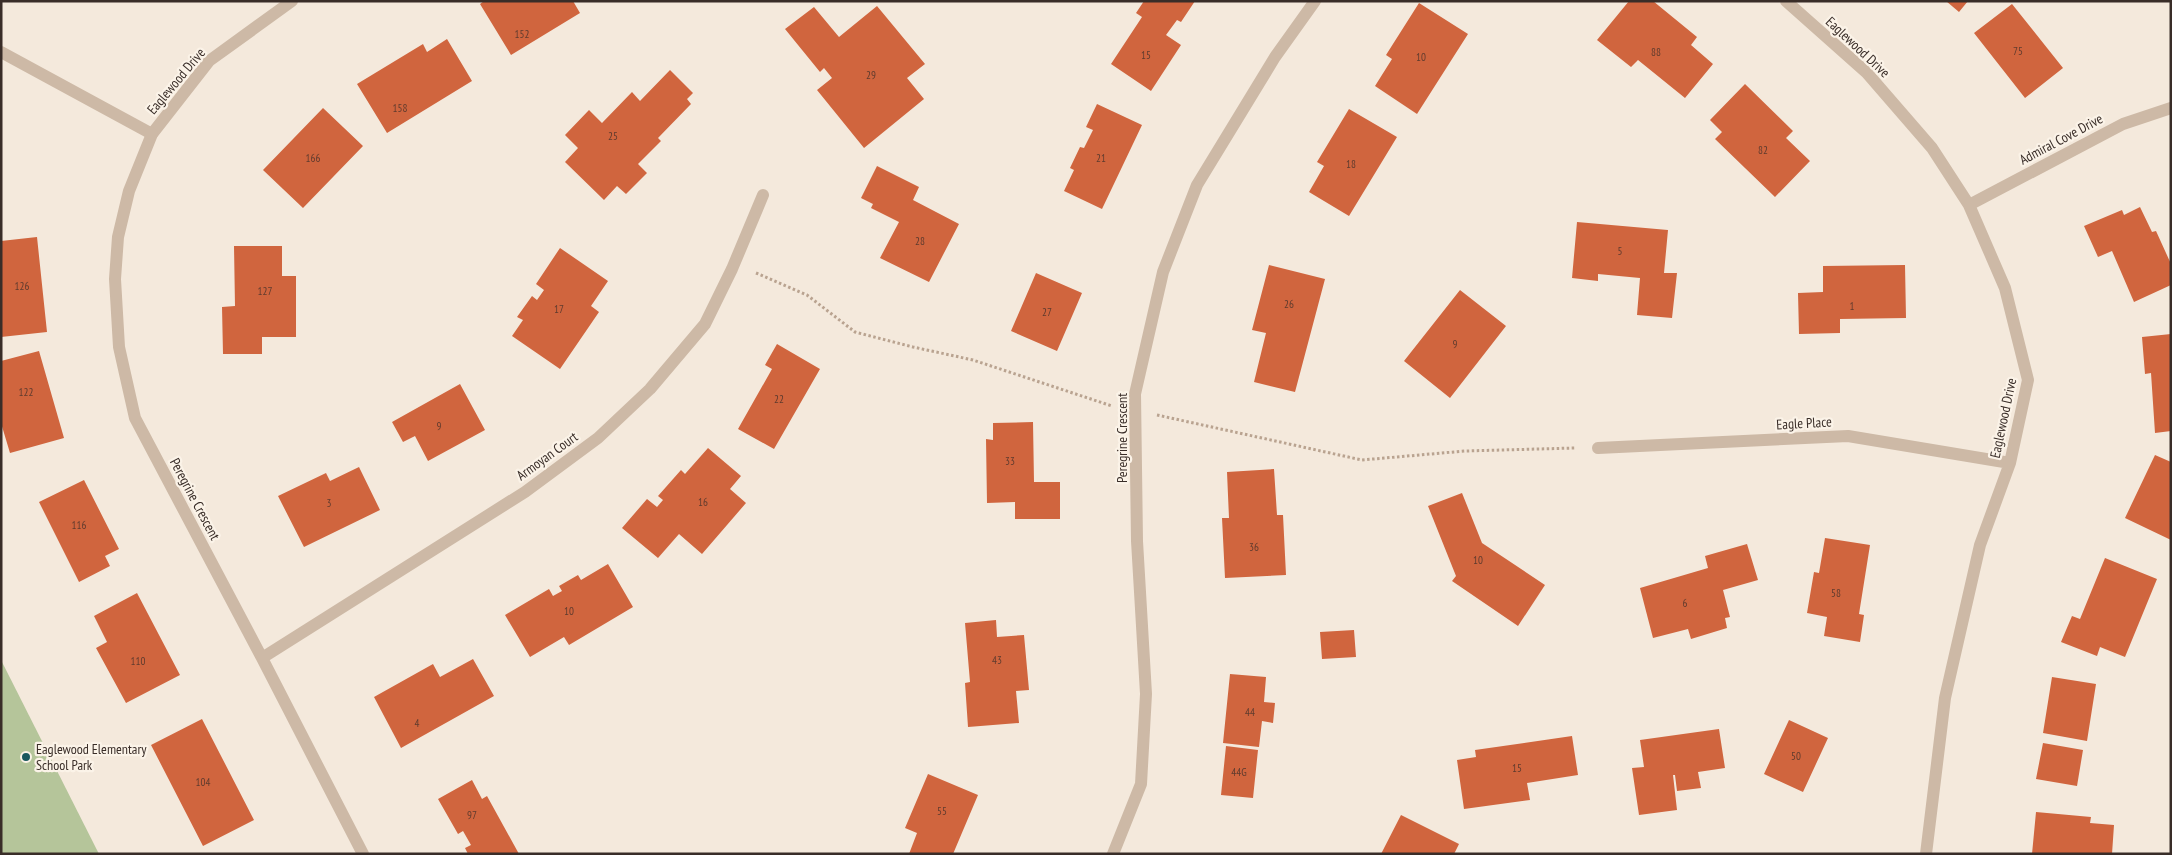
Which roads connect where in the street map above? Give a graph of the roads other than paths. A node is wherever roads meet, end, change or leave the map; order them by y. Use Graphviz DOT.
graph roads {
  1 [pos="292,1"];
  2 [pos="1315,1"];
  3 [pos="1786,1"];
  4 [pos="1,52"];
  5 [pos="2171,108"];
  6 [pos="152,134"];
  7 [pos="763,195"];
  8 [pos="1969,204"];
  9 [pos="1598,448"];
  10 [pos="2010,463"];
  11 [pos="262,658"];
  12 [pos="362,854"];
  13 [pos="1113,854"];
  14 [pos="1926,854"];
  1 -- 6 [label="street, Eaglewood Drive"];
  2 -- 13 [label="street, Peregrine Crescent"];
  3 -- 8 [label="street, Eaglewood Drive"];
  4 -- 6 [label="street, Eaglewood Drive"];
  5 -- 8 [label="street, Admiral Cove Drive"];
  6 -- 11 [label="street, Peregrine Crescent"];
  7 -- 11 [label="street, Armoyan Court"];
  8 -- 10 [label="street, Eaglewood Drive"];
  9 -- 10 [label="street, Eagle Place"];
  10 -- 14 [label="street, Eaglewood Drive"];
  11 -- 12 [label="street, Peregrine Crescent"];
}
